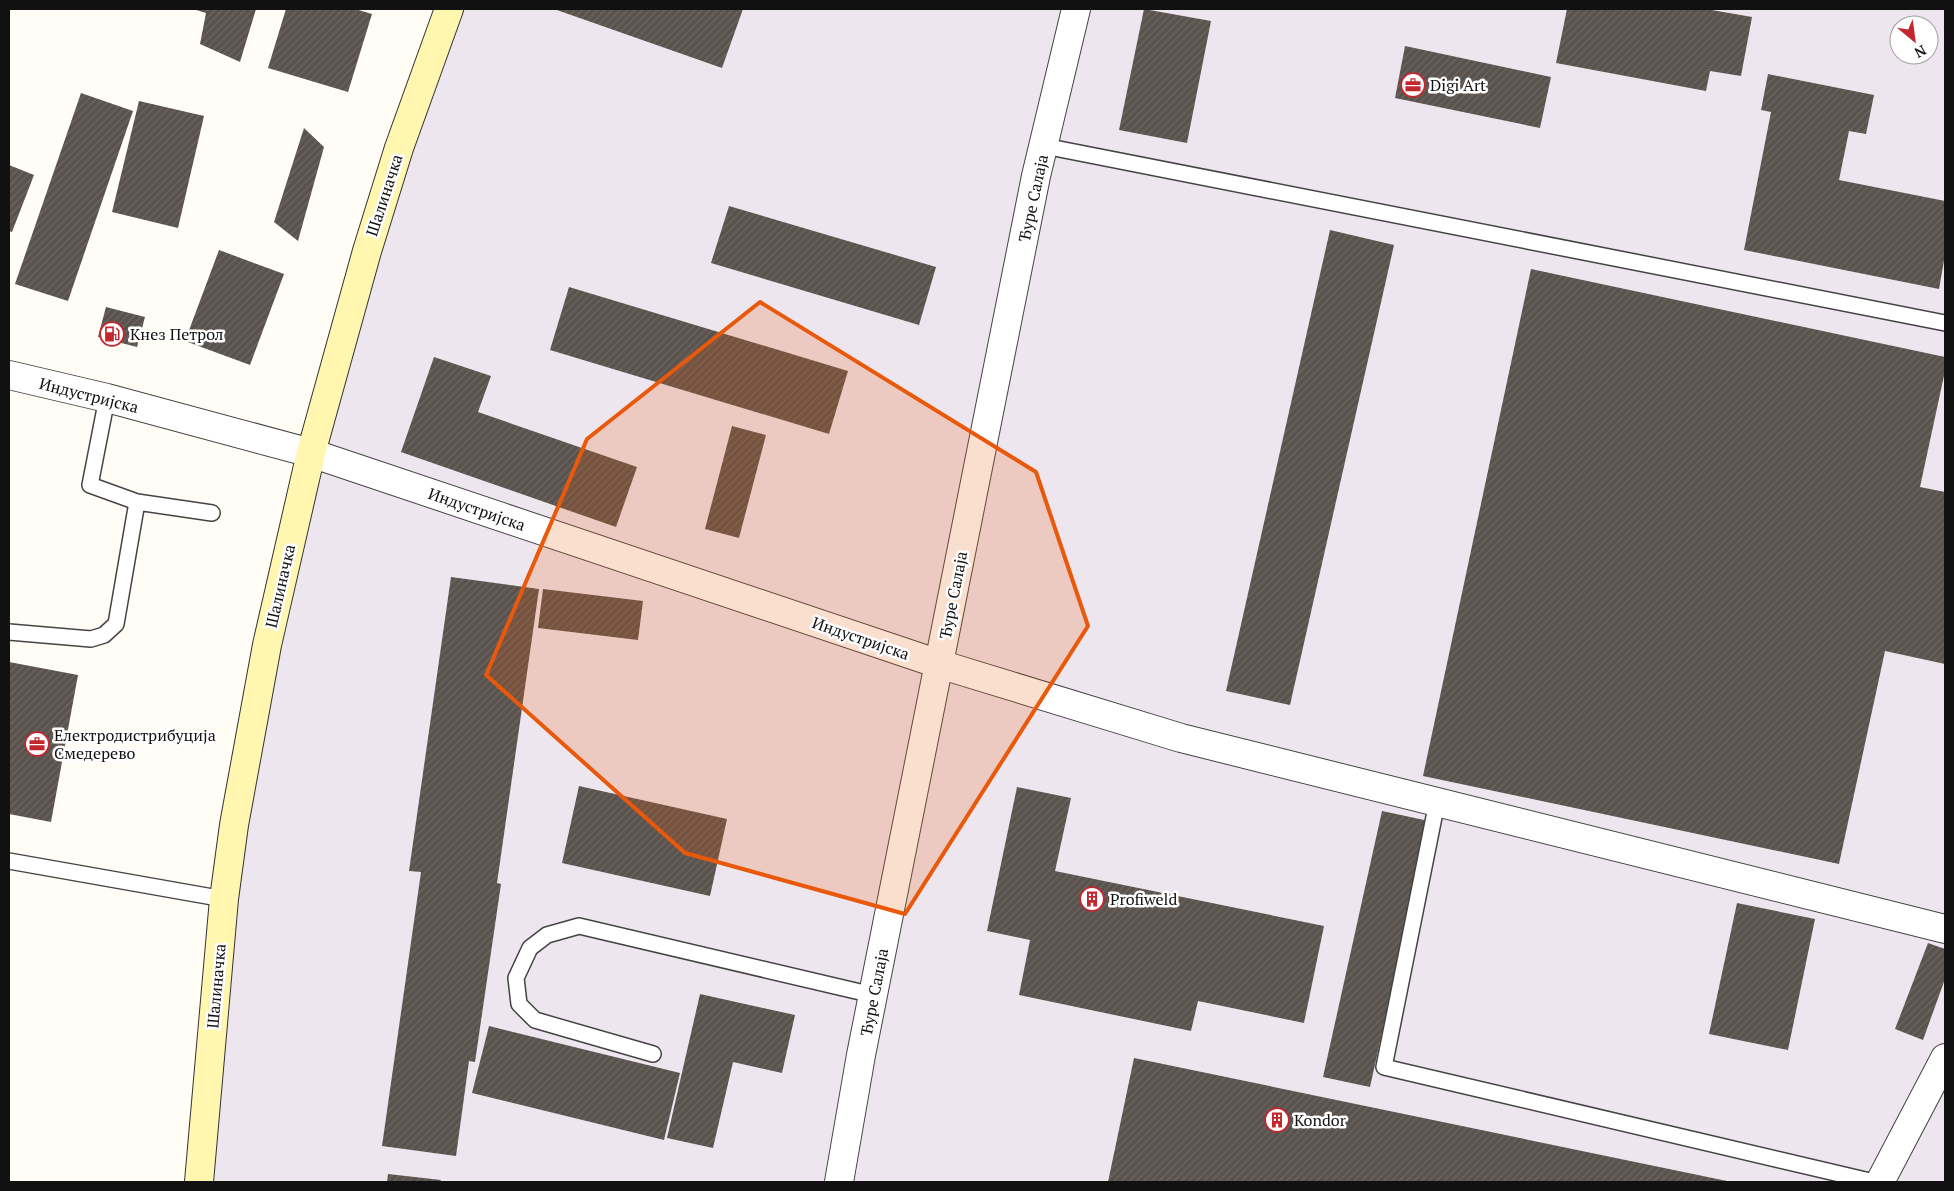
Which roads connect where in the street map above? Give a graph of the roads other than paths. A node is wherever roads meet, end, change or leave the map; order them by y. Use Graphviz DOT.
graph roads {
  1 [pos="449,9"];
  2 [pos="1076,9"];
  3 [pos="1044,146"];
  4 [pos="1945,323"];
  5 [pos="9,375"];
  6 [pos="107,398"];
  7 [pos="311,453"];
  8 [pos="137,502"];
  9 [pos="212,513"];
  10 [pos="9,632"];
  11 [pos="939,664"];
  12 [pos="1437,802"];
  13 [pos="9,861"];
  14 [pos="224,899"];
  15 [pos="1945,929"];
  16 [pos="874,995"];
  17 [pos="653,1054"];
  18 [pos="1945,1058"];
  19 [pos="199,1182"];
  20 [pos="839,1182"];
  21 [pos="1874,1182"];
  22 [pos="1880,1182"];
  1 -- 7 [label="main road, Шалиначка"];
  2 -- 3 [label="street, Ђуре Салаја"];
  3 -- 4 [label="lane"];
  3 -- 11 [label="street, Ђуре Салаја"];
  5 -- 6 [label="street, Индустријска"];
  6 -- 7 [label="street, Индустријска"];
  6 -- 8 [label="lane"];
  7 -- 11 [label="street, Индустријска"];
  7 -- 14 [label="main road, Шалиначка"];
  8 -- 9 [label="lane"];
  8 -- 10 [label="lane"];
  11 -- 12 [label="street, Индустријска"];
  11 -- 16 [label="street, Ђуре Салаја"];
  12 -- 15 [label="street, Индустријска"];
  12 -- 21 [label="lane"];
  13 -- 14 [label="lane"];
  14 -- 19 [label="main road, Шалиначка"];
  16 -- 17 [label="lane"];
  16 -- 20 [label="street, Ђуре Салаја"];
  18 -- 22 [label="street"];
}
